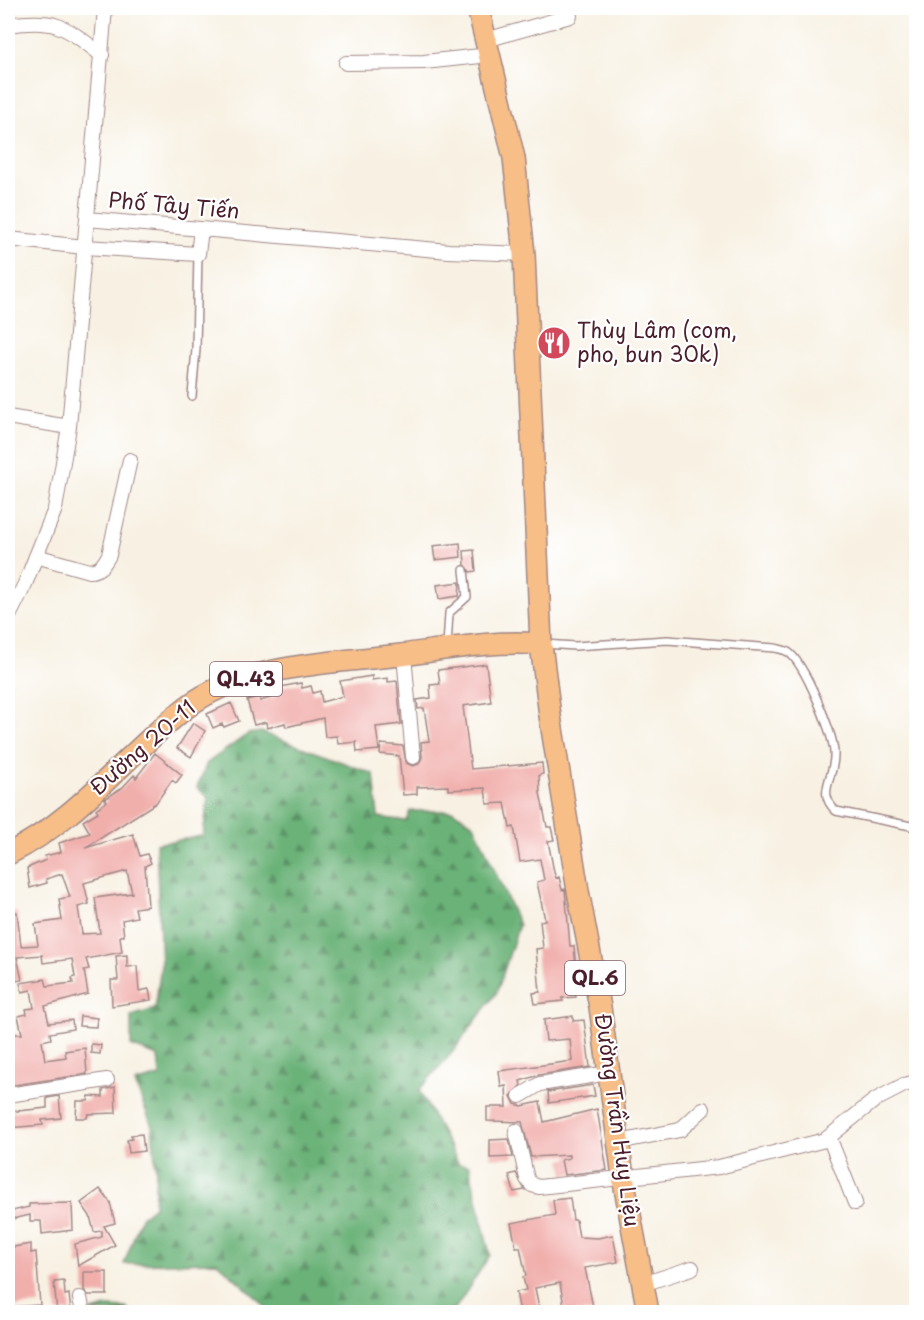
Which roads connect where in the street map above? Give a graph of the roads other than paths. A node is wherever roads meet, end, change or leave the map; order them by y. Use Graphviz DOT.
graph roads {
  1 [pos="105,8"];
  2 [pos="478,8"];
  3 [pos="570,16"];
  4 [pos="8,25"];
  5 [pos="488,48"];
  6 [pos="102,55"];
  7 [pos="346,63"];
  8 [pos="87,219"];
  9 [pos="201,229"];
  10 [pos="8,238"];
  11 [pos="85,248"];
  12 [pos="198,254"];
  13 [pos="524,254"];
  14 [pos="192,396"];
  15 [pos="8,417"];
  16 [pos="69,427"];
  17 [pos="130,460"];
  18 [pos="36,556"];
  19 [pos="464,570"];
  20 [pos="8,618"];
  21 [pos="541,644"];
  22 [pos="447,648"];
  23 [pos="404,655"];
  24 [pos="413,758"];
  25 [pos="916,827"];
  26 [pos="8,854"];
  27 [pos="609,1072"];
  28 [pos="107,1080"];
  29 [pos="916,1082"];
  30 [pos="8,1095"];
  31 [pos="520,1096"];
  32 [pos="703,1109"];
  33 [pos="516,1131"];
  34 [pos="829,1137"];
  35 [pos="618,1142"];
  36 [pos="622,1177"];
  37 [pos="855,1203"];
  38 [pos="692,1268"];
  39 [pos="643,1284"];
  40 [pos="648,1312"];
  1 -- 6 [label="street"];
  2 -- 5 [label="highway, QL.6"];
  3 -- 5 [label="street"];
  4 -- 6 [label="street"];
  5 -- 7 [label="street"];
  5 -- 13 [label="highway, QL.6"];
  6 -- 8 [label="street"];
  8 -- 9 [label="street, Phố Tây Tiến"];
  8 -- 11 [label="street, Phố Tây Tiến"];
  9 -- 12 [label="street"];
  9 -- 13 [label="street, Phố Tây Tiến"];
  10 -- 11 [label="street"];
  11 -- 12 [label="street"];
  11 -- 16 [label="street, Phố Tây Tiến"];
  12 -- 14 [label="lane"];
  13 -- 21 [label="highway, QL.6"];
  15 -- 16 [label="street"];
  16 -- 18 [label="street, Phố Tây Tiến"];
  17 -- 18 [label="street"];
  18 -- 20 [label="street, Phố Tây Tiến"];
  19 -- 22 [label="lane"];
  21 -- 22 [label="highway, Đường 20-11 / QL.43"];
  21 -- 25 [label="lane"];
  21 -- 27 [label="highway, Đường Trần Huy Liệu / QL.6"];
  22 -- 23 [label="highway, Đường 20-11 / QL.43"];
  23 -- 24 [label="street"];
  23 -- 26 [label="highway, Đường 20-11 / QL.43"];
  27 -- 31 [label="street"];
  27 -- 35 [label="highway, Đường Trần Huy Liệu / QL.6"];
  28 -- 30 [label="street"];
  29 -- 34 [label="street"];
  32 -- 35 [label="street"];
  33 -- 36 [label="street"];
  34 -- 36 [label="street"];
  34 -- 37 [label="street"];
  35 -- 36 [label="highway, Đường Trần Huy Liệu / QL.6"];
  36 -- 39 [label="highway, Đường Trần Huy Liệu / QL.6"];
  38 -- 39 [label="street"];
  39 -- 40 [label="highway, Đường Trần Huy Liệu / QL.6"];
}
